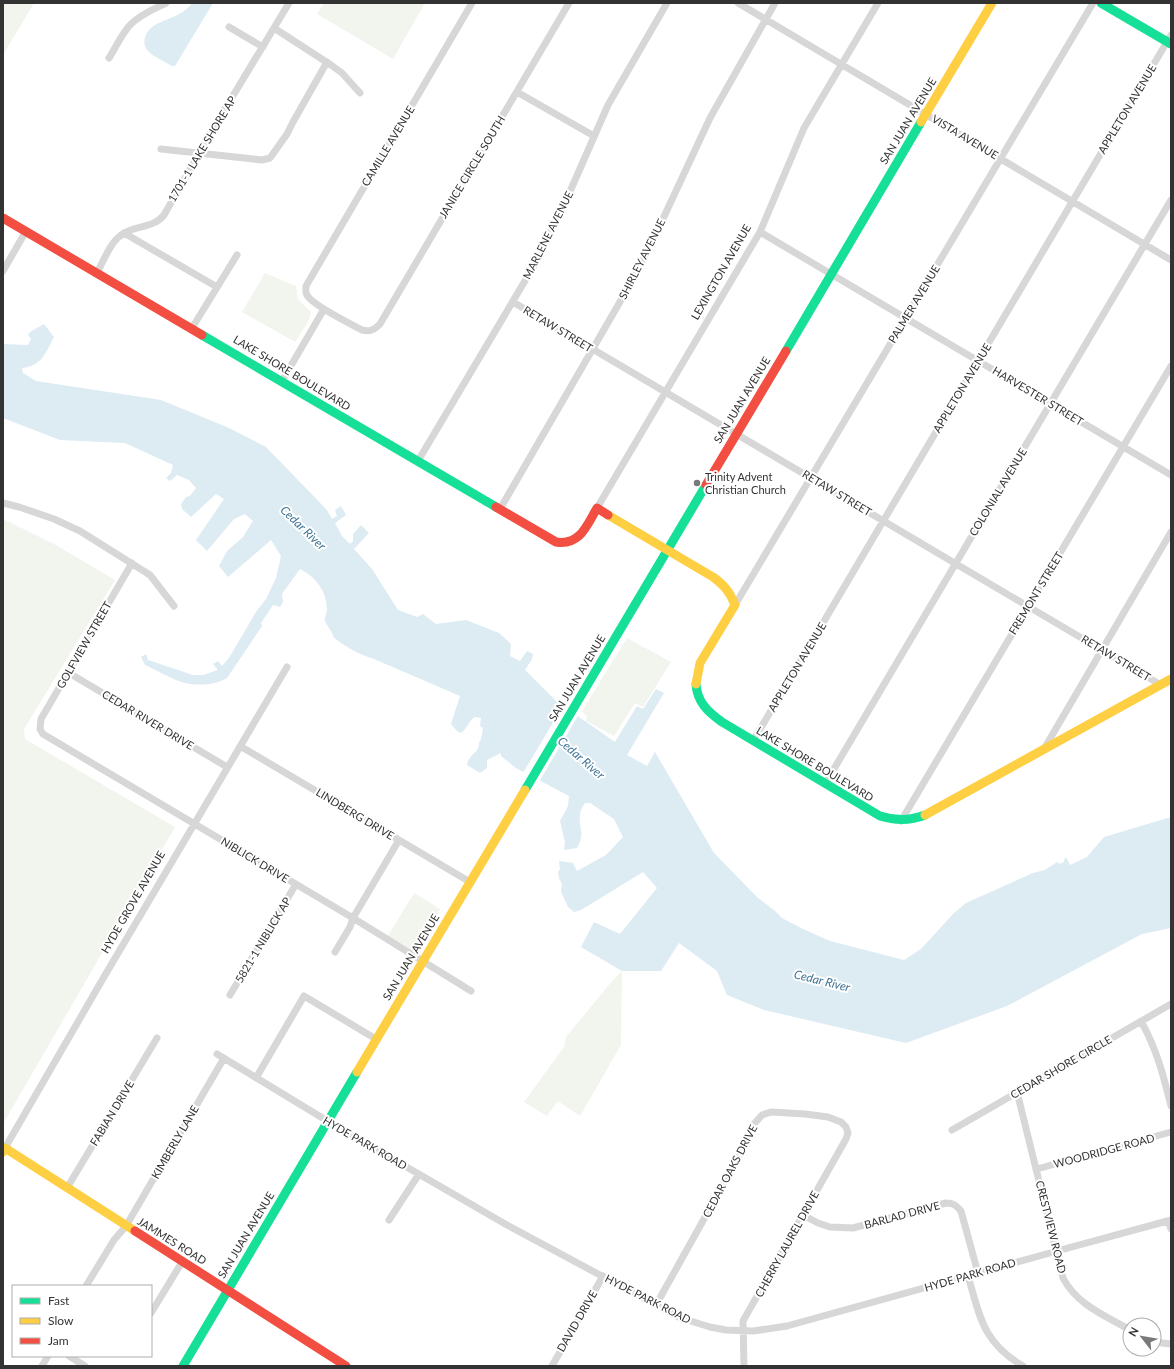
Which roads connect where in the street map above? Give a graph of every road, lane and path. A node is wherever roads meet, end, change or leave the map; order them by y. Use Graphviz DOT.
graph roads {
  1 [pos="166,3"];
  2 [pos="289,3"];
  3 [pos="472,3"];
  4 [pos="570,3"];
  5 [pos="667,3"];
  6 [pos="738,3"];
  7 [pos="775,3"];
  8 [pos="878,3"];
  9 [pos="992,3"];
  10 [pos="1093,3"];
  11 [pos="1101,3"];
  12 [pos="765,19"];
  13 [pos="229,27"];
  14 [pos="274,28"];
  15 [pos="1170,41"];
  16 [pos="263,47"];
  17 [pos="109,58"];
  18 [pos="328,62"];
  19 [pos="842,64"];
  20 [pos="517,92"];
  21 [pos="360,93"];
  22 [pos="926,114"];
  23 [pos="594,136"];
  24 [pos="161,149"];
  25 [pos="199,153"];
  26 [pos="1000,158"];
  27 [pos="1171,200"];
  28 [pos="1072,202"];
  29 [pos="3,218"];
  30 [pos="26,231"];
  31 [pos="760,232"];
  32 [pos="124,233"];
  33 [pos="1145,244"];
  34 [pos="237,255"];
  35 [pos="1171,260"];
  36 [pos="3,271"];
  37 [pos="97,273"];
  38 [pos="831,274"];
  39 [pos="217,287"];
  40 [pos="513,302"];
  41 [pos="324,309"];
  42 [pos="906,318"];
  43 [pos="192,328"];
  44 [pos="593,349"];
  45 [pos="978,361"];
  46 [pos="1171,366"];
  47 [pos="282,381"];
  48 [pos="665,392"];
  49 [pos="1051,404"];
  50 [pos="736,434"];
  51 [pos="1123,447"];
  52 [pos="418,461"];
  53 [pos="1171,475"];
  54 [pos="811,478"];
  55 [pos="3,503"];
  56 [pos="597,508"];
  57 [pos="500,509"];
  58 [pos="884,521"];
  59 [pos="1171,532"];
  60 [pos="569,544"];
  61 [pos="667,550"];
  62 [pos="132,563"];
  63 [pos="956,563"];
  64 [pos="735,605"];
  65 [pos="174,606"];
  66 [pos="1028,606"];
  67 [pos="1101,649"];
  68 [pos="287,667"];
  69 [pos="69,673"];
  70 [pos="1171,679"];
  71 [pos="1161,684"];
  72 [pos="40,729"];
  73 [pos="753,741"];
  74 [pos="240,746"];
  75 [pos="1043,749"];
  76 [pos="227,767"];
  77 [pos="825,784"];
  78 [pos="901,821"];
  79 [pos="193,824"];
  80 [pos="399,840"];
  81 [pos="470,882"];
  82 [pos="296,884"];
  83 [pos="353,918"];
  84 [pos="335,952"];
  85 [pos="423,961"];
  86 [pos="471,991"];
  87 [pos="230,995"];
  88 [pos="1171,1004"];
  89 [pos="1141,1021"];
  90 [pos="157,1038"];
  91 [pos="376,1039"];
  92 [pos="217,1054"];
  93 [pos="224,1058"];
  94 [pos="256,1078"];
  95 [pos="1017,1092"];
  96 [pos="1171,1106"];
  97 [pos="328,1121"];
  98 [pos="846,1127"];
  99 [pos="952,1130"];
  100 [pos="1171,1132"];
  101 [pos="4,1150"];
  102 [pos="1036,1169"];
  103 [pos="419,1174"];
  104 [pos="67,1188"];
  105 [pos="803,1215"];
  106 [pos="389,1220"];
  107 [pos="1170,1221"];
  108 [pos="126,1226"];
  109 [pos="1171,1229"];
  110 [pos="1057,1251"];
  111 [pos="182,1262"];
  112 [pos="978,1273"];
  113 [pos="603,1276"];
  114 [pos="968,1276"];
  115 [pos="87,1285"];
  116 [pos="228,1290"];
  117 [pos="656,1305"];
  118 [pos="152,1312"];
  119 [pos="1122,1325"];
  120 [pos="743,1331"];
  121 [pos="47,1357"];
  122 [pos="71,1357"];
  123 [pos="341,1365"];
  124 [pos="42,1366"];
  125 [pos="85,1366"];
  126 [pos="183,1366"];
  127 [pos="552,1366"];
  128 [pos="744,1366"];
  129 [pos="1024,1366"];
  1 -- 17 [label="street"];
  2 -- 14 [label="street, 1701-1 LAKE SHORE AP"];
  3 -- 41 [label="street, CAMILLE AVENUE"];
  4 -- 20 [label="street, JANICE CIRCLE SOUTH"];
  5 -- 23 [label="street, MARLENE AVENUE"];
  6 -- 12 [label="street, VISTA AVENUE"];
  7 -- 12 [label="street, SHIRLEY AVENUE"];
  8 -- 19 [label="street, LEXINGTON AVENUE"];
  9 -- 22 [label="street, SAN JUAN AVENUE"];
  10 -- 26 [label="street, PALMER AVENUE"];
  11 -- 15 [label="street"];
  12 -- 19 [label="street, VISTA AVENUE"];
  12 -- 44 [label="street, SHIRLEY AVENUE"];
  13 -- 16 [label="street"];
  14 -- 16 [label="street, 1701-1 LAKE SHORE AP"];
  14 -- 18 [label="street"];
  15 -- 28 [label="street, APPLETON AVENUE"];
  16 -- 25 [label="street, 1701-1 LAKE SHORE AP"];
  18 -- 21 [label="street"];
  18 -- 25 [label="street"];
  19 -- 22 [label="street, VISTA AVENUE"];
  19 -- 31 [label="street, LEXINGTON AVENUE"];
  20 -- 23 [label="street"];
  20 -- 41 [label="street, JANICE CIRCLE SOUTH"];
  22 -- 26 [label="street, VISTA AVENUE"];
  22 -- 38 [label="street, SAN JUAN AVENUE"];
  23 -- 40 [label="street, MARLENE AVENUE"];
  24 -- 25 [label="street"];
  25 -- 32 [label="street, 1701-1 LAKE SHORE AP"];
  26 -- 28 [label="street, VISTA AVENUE"];
  26 -- 42 [label="street, PALMER AVENUE"];
  27 -- 33 [label="street, COLONIAL AVENUE"];
  28 -- 33 [label="street, VISTA AVENUE"];
  28 -- 45 [label="street, APPLETON AVENUE"];
  29 -- 30 [label="street, LAKE SHORE BOULEVARD"];
  30 -- 36 [label="street"];
  30 -- 37 [label="street, LAKE SHORE BOULEVARD"];
  31 -- 38 [label="street, HARVESTER STREET"];
  31 -- 48 [label="street, LEXINGTON AVENUE"];
  32 -- 37 [label="street, 1701-1 LAKE SHORE AP"];
  32 -- 39 [label="street"];
  33 -- 35 [label="street, VISTA AVENUE"];
  33 -- 49 [label="street, COLONIAL AVENUE"];
  34 -- 39 [label="street"];
  37 -- 43 [label="street, LAKE SHORE BOULEVARD"];
  38 -- 42 [label="street, HARVESTER STREET"];
  38 -- 50 [label="street, SAN JUAN AVENUE"];
  39 -- 43 [label="street"];
  40 -- 44 [label="street, RETAW STREET"];
  40 -- 52 [label="street, MARLENE AVENUE"];
  41 -- 47 [label="street"];
  42 -- 45 [label="street, HARVESTER STREET"];
  42 -- 54 [label="street, PALMER AVENUE"];
  43 -- 47 [label="street, LAKE SHORE BOULEVARD"];
  44 -- 48 [label="street, RETAW STREET"];
  44 -- 57 [label="street, SHIRLEY AVENUE"];
  45 -- 49 [label="street, HARVESTER STREET"];
  45 -- 58 [label="street, APPLETON AVENUE"];
  46 -- 51 [label="street, FREMONT STREET"];
  47 -- 52 [label="street, LAKE SHORE BOULEVARD"];
  48 -- 50 [label="street, RETAW STREET"];
  48 -- 56 [label="street, LEXINGTON AVENUE"];
  49 -- 51 [label="street, HARVESTER STREET"];
  49 -- 63 [label="street, COLONIAL AVENUE"];
  50 -- 54 [label="street, RETAW STREET"];
  50 -- 61 [label="street, SAN JUAN AVENUE"];
  51 -- 53 [label="street, HARVESTER STREET"];
  51 -- 66 [label="street, FREMONT STREET"];
  52 -- 57 [label="street, LAKE SHORE BOULEVARD"];
  54 -- 58 [label="street, RETAW STREET"];
  54 -- 64 [label="street, PALMER AVENUE"];
  55 -- 62 [label="street"];
  56 -- 60 [label="street, LEXINGTON AVENUE"];
  56 -- 61 [label="street"];
  57 -- 60 [label="street, LAKE SHORE BOULEVARD"];
  58 -- 63 [label="street, RETAW STREET"];
  58 -- 73 [label="street, APPLETON AVENUE"];
  59 -- 67 [label="street"];
  61 -- 64 [label="street"];
  61 -- 81 [label="street, SAN JUAN AVENUE"];
  62 -- 65 [label="street"];
  62 -- 69 [label="street, GOLFVIEW STREET"];
  63 -- 66 [label="street, RETAW STREET"];
  63 -- 77 [label="street, COLONIAL AVENUE"];
  64 -- 73 [label="street, LAKE SHORE BOULEVARD"];
  66 -- 67 [label="street, RETAW STREET"];
  66 -- 78 [label="street, FREMONT STREET"];
  67 -- 71 [label="street, RETAW STREET"];
  67 -- 75 [label="street"];
  68 -- 74 [label="street, HYDE GROVE AVENUE"];
  69 -- 72 [label="street, GOLFVIEW STREET"];
  69 -- 76 [label="street, CEDAR RIVER DRIVE"];
  70 -- 71 [label="street, LAKE SHORE BOULEVARD"];
  71 -- 75 [label="street, LAKE SHORE BOULEVARD"];
  72 -- 79 [label="street, NIBLICK DRIVE"];
  73 -- 77 [label="street, LAKE SHORE BOULEVARD"];
  74 -- 76 [label="street, HYDE GROVE AVENUE"];
  74 -- 80 [label="street, LINDBERG DRIVE"];
  75 -- 78 [label="street, LAKE SHORE BOULEVARD"];
  76 -- 79 [label="street, HYDE GROVE AVENUE"];
  77 -- 78 [label="street, LAKE SHORE BOULEVARD"];
  79 -- 82 [label="street, NIBLICK DRIVE"];
  79 -- 101 [label="street, HYDE GROVE AVENUE"];
  80 -- 81 [label="street, LINDBERG DRIVE"];
  80 -- 83 [label="street"];
  81 -- 85 [label="street, SAN JUAN AVENUE"];
  82 -- 83 [label="street, NIBLICK DRIVE"];
  82 -- 87 [label="street, 5821-1 NIBLICK AP"];
  83 -- 84 [label="street"];
  83 -- 85 [label="street, NIBLICK DRIVE"];
  85 -- 86 [label="street, NIBLICK DRIVE"];
  85 -- 91 [label="street, SAN JUAN AVENUE"];
  88 -- 89 [label="street, CEDAR SHORE CIRCLE"];
  89 -- 95 [label="street, CEDAR SHORE CIRCLE"];
  89 -- 96 [label="street"];
  90 -- 104 [label="street, FABIAN DRIVE"];
  91 -- 94 [label="street"];
  91 -- 97 [label="street, SAN JUAN AVENUE"];
  92 -- 93 [label="street, HYDE PARK ROAD"];
  93 -- 94 [label="street, HYDE PARK ROAD"];
  93 -- 108 [label="street, KIMBERLY LANE"];
  94 -- 97 [label="street, HYDE PARK ROAD"];
  95 -- 99 [label="street, CEDAR SHORE CIRCLE"];
  95 -- 102 [label="street, CRESTVIEW ROAD"];
  97 -- 103 [label="street, HYDE PARK ROAD"];
  97 -- 116 [label="street, SAN JUAN AVENUE"];
  98 -- 105 [label="street, CHERRY LAUREL DRIVE"];
  98 -- 117 [label="street, CEDAR OAKS DRIVE"];
  100 -- 102 [label="street, WOODRIDGE ROAD"];
  101 -- 104 [label="street, JAMMES ROAD"];
  102 -- 110 [label="street, CRESTVIEW ROAD"];
  103 -- 106 [label="street"];
  103 -- 113 [label="street, HYDE PARK ROAD"];
  104 -- 108 [label="street, JAMMES ROAD"];
  105 -- 112 [label="street, BARLAD DRIVE"];
  105 -- 120 [label="street, CHERRY LAUREL DRIVE"];
  107 -- 109 [label="street"];
  107 -- 110 [label="street, HYDE PARK ROAD"];
  108 -- 111 [label="street, JAMMES ROAD"];
  108 -- 115 [label="street, KIMBERLY LANE"];
  110 -- 112 [label="street, HYDE PARK ROAD"];
  110 -- 119 [label="street, CRESTVIEW ROAD"];
  111 -- 116 [label="street, JAMMES ROAD"];
  111 -- 118 [label="street"];
  112 -- 114 [label="street, HYDE PARK ROAD"];
  113 -- 117 [label="street, HYDE PARK ROAD"];
  113 -- 127 [label="street, DAVID DRIVE"];
  114 -- 120 [label="street, HYDE PARK ROAD"];
  114 -- 129 [label="street"];
  116 -- 123 [label="street, JAMMES ROAD"];
  116 -- 126 [label="street, SAN JUAN AVENUE"];
  117 -- 120 [label="street, HYDE PARK ROAD"];
  120 -- 128 [label="street, CHERRY LAUREL DRIVE"];
  121 -- 124 [label="street"];
  122 -- 125 [label="street"];
}
